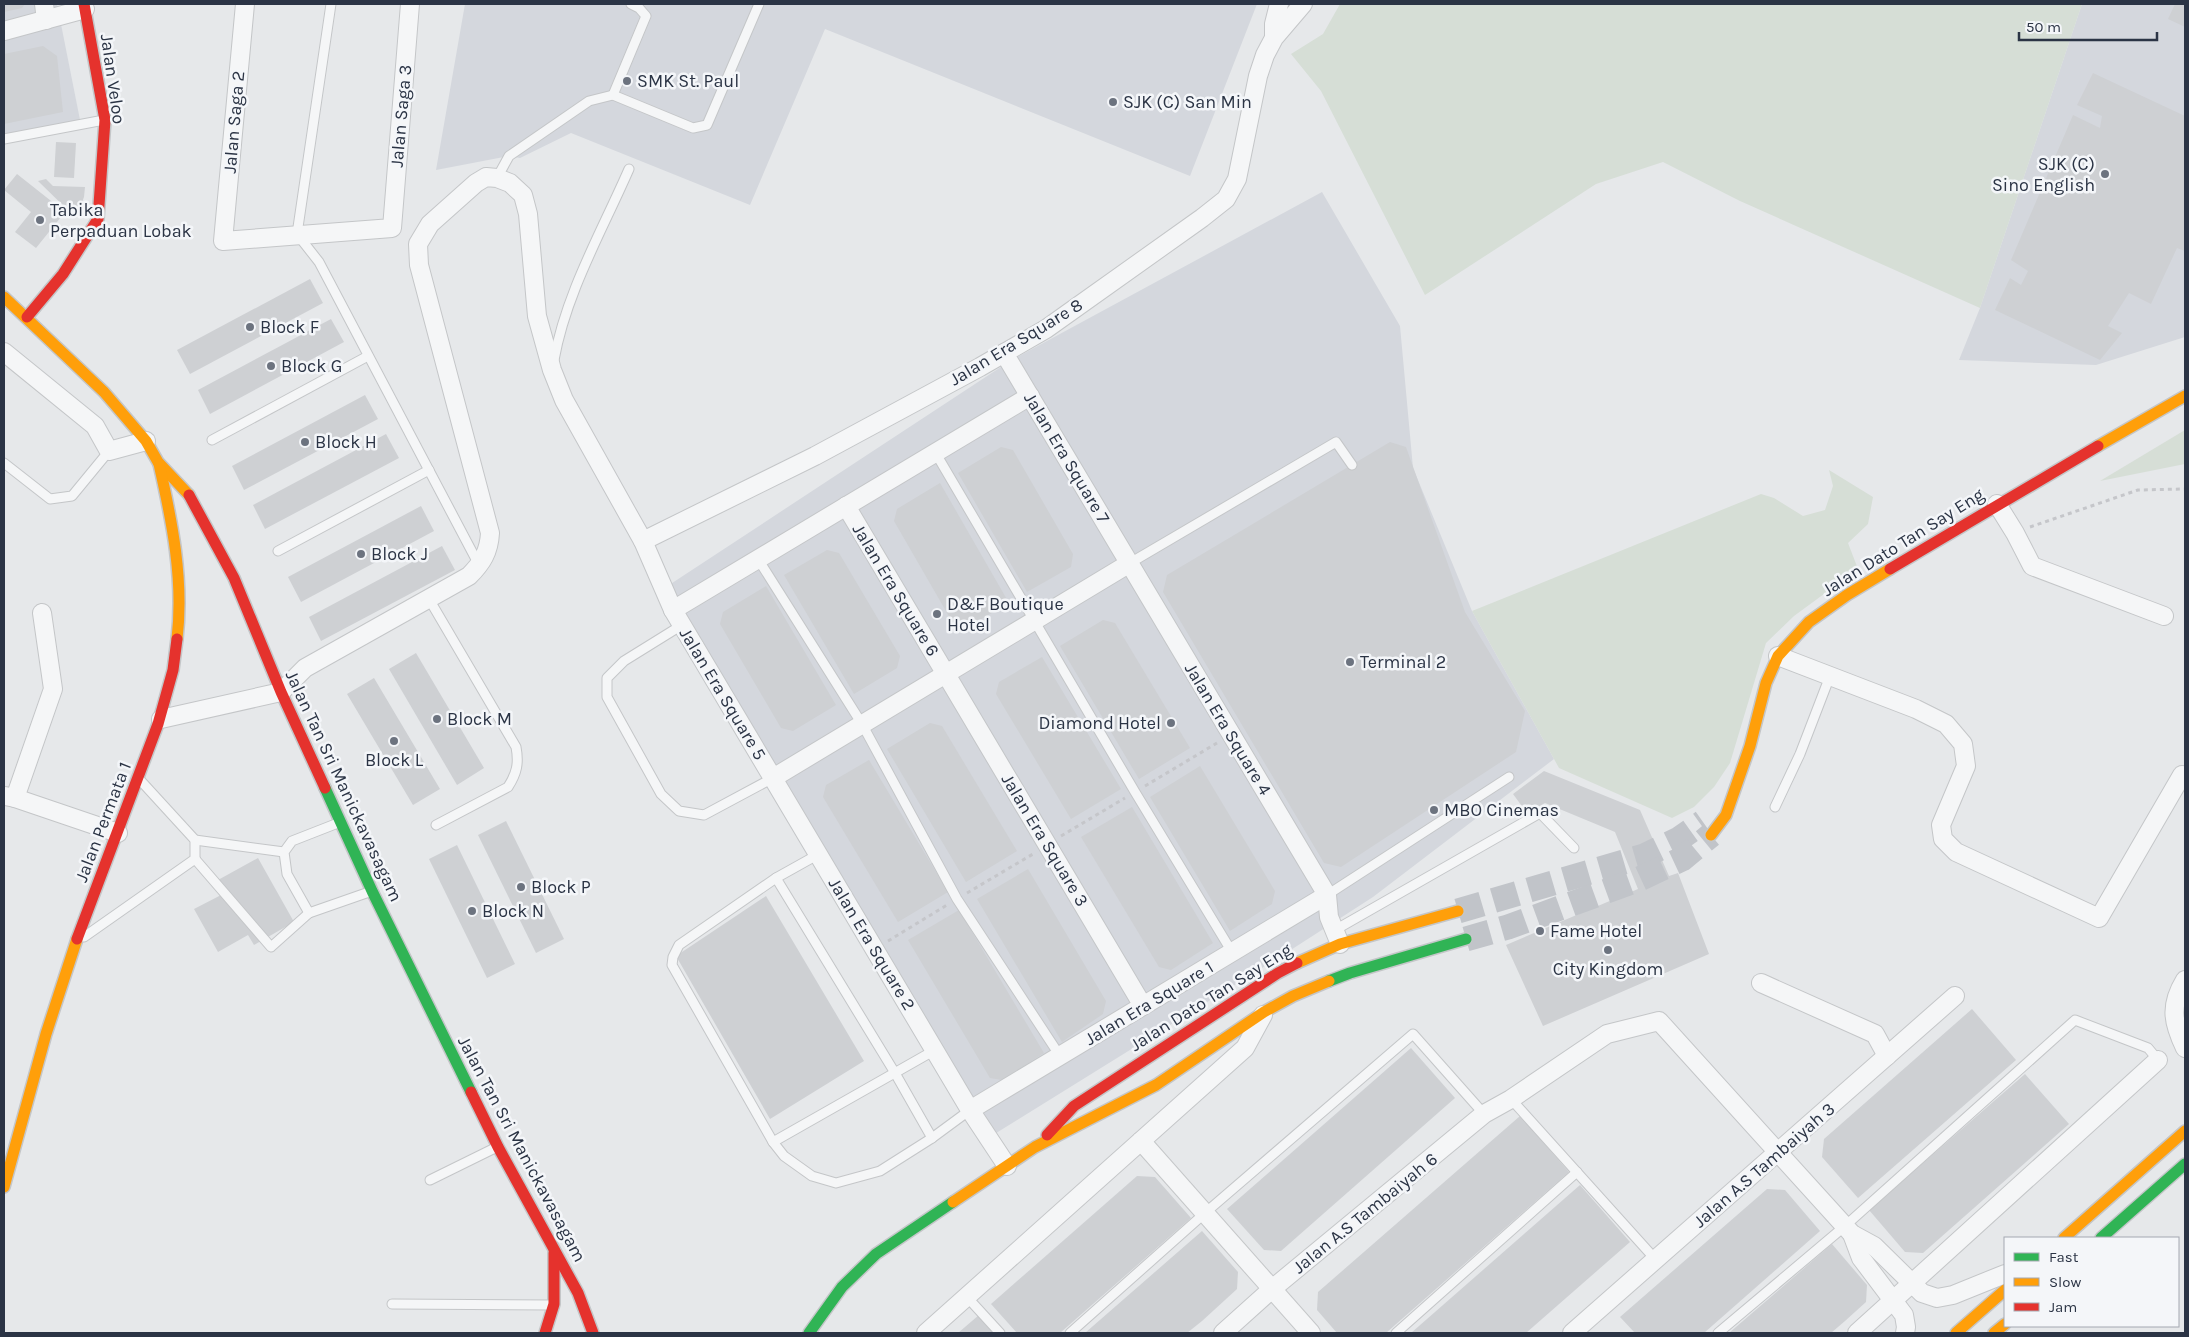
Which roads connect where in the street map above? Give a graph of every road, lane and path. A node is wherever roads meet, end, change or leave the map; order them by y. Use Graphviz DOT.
graph roads {
  1 [pos="245,4"];
  2 [pos="331,4"];
  3 [pos="410,4"];
  4 [pos="631,4"];
  5 [pos="759,4"];
  6 [pos="1279,4"];
  7 [pos="1303,4"];
  8 [pos="84,6"];
  9 [pos="45,12"];
  10 [pos="4,32"];
  11 [pos="1274,38"];
  12 [pos="613,95"];
  13 [pos="104,120"];
  14 [pos="4,138"];
  15 [pos="629,169"];
  16 [pos="497,178"];
  17 [pos="297,234"];
  18 [pos="4,297"];
  19 [pos="27,316"];
  20 [pos="4,352"];
  21 [pos="1004,353"];
  22 [pos="368,356"];
  23 [pos="552,370"];
  24 [pos="1030,396"];
  25 [pos="2185,396"];
  26 [pos="212,440"];
  27 [pos="146,441"];
  28 [pos="109,451"];
  29 [pos="935,452"];
  30 [pos="158,462"];
  31 [pos="4,463"];
  32 [pos="1352,464"];
  33 [pos="428,470"];
  34 [pos="2185,489"];
  35 [pos="1997,504"];
  36 [pos="846,506"];
  37 [pos="2015,532"];
  38 [pos="643,541"];
  39 [pos="278,551"];
  40 [pos="758,559"];
  41 [pos="1130,563"];
  42 [pos="479,566"];
  43 [pos="429,599"];
  44 [pos="42,613"];
  45 [pos="2164,616"];
  46 [pos="678,617"];
  47 [pos="1035,621"];
  48 [pos="1778,656"];
  49 [pos="946,674"];
  50 [pos="1830,676"];
  51 [pos="281,692"];
  52 [pos="161,718"];
  53 [pos="862,724"];
  54 [pos="2182,775"];
  55 [pos="1509,777"];
  56 [pos="138,778"];
  57 [pos="773,778"];
  58 [pos="10,797"];
  59 [pos="1732,797"];
  60 [pos="1774,807"];
  61 [pos="1710,816"];
  62 [pos="340,822"];
  63 [pos="436,825"];
  64 [pos="118,833"];
  65 [pos="1711,835"];
  66 [pos="195,840"];
  67 [pos="1574,848"];
  68 [pos="284,852"];
  69 [pos="818,854"];
  70 [pos="195,860"];
  71 [pos="776,878"];
  72 [pos="372,891"];
  73 [pos="1327,895"];
  74 [pos="1458,911"];
  75 [pos="309,913"];
  76 [pos="1337,937"];
  77 [pos="1466,939"];
  78 [pos="76,943"];
  79 [pos="1232,952"];
  80 [pos="2185,980"];
  81 [pos="1761,983"];
  82 [pos="1955,996"];
  83 [pos="1143,1006"];
  84 [pos="1264,1012"];
  85 [pos="2185,1048"];
  86 [pos="935,1050"];
  87 [pos="1060,1056"];
  88 [pos="1887,1056"];
  89 [pos="2158,1060"];
  90 [pos="895,1073"];
  91 [pos="1511,1099"];
  92 [pos="970,1110"];
  93 [pos="1484,1114"];
  94 [pos="2185,1131"];
  95 [pos="932,1138"];
  96 [pos="1141,1141"];
  97 [pos="773,1142"];
  98 [pos="498,1147"];
  99 [pos="1036,1147"];
  100 [pos="1778,1152"];
  101 [pos="2185,1164"];
  102 [pos="1006,1166"];
  103 [pos="1576,1172"];
  104 [pos="430,1180"];
  105 [pos="4,1187"];
  106 [pos="1205,1214"];
  107 [pos="1848,1230"];
  108 [pos="2065,1237"];
  109 [pos="2102,1237"];
  110 [pos="554,1250"];
  111 [pos="1656,1260"];
  112 [pos="2004,1274"];
  113 [pos="1912,1285"];
  114 [pos="1272,1289"];
  115 [pos="2004,1291"];
  116 [pos="967,1297"];
  117 [pos="1894,1301"];
  118 [pos="392,1304"];
  119 [pos="554,1305"];
  120 [pos="2004,1325"];
  121 [pos="545,1333"];
  122 [pos="593,1333"];
  123 [pos="809,1333"];
  124 [pos="926,1333"];
  125 [pos="1000,1333"];
  126 [pos="1070,1333"];
  127 [pos="1222,1333"];
  128 [pos="1311,1333"];
  129 [pos="1396,1333"];
  130 [pos="1572,1333"];
  131 [pos="1718,1333"];
  132 [pos="1857,1333"];
  133 [pos="1905,1333"];
  134 [pos="1956,1333"];
  135 [pos="1994,1333"];
  1 -- 17 [label="street, Jalan Saga 2"];
  2 -- 17 [label="lane"];
  3 -- 17 [label="street, Jalan Saga 3"];
  4 -- 12 [label="lane"];
  5 -- 12 [label="lane"];
  6 -- 11 [label="street, Jalan Era Square 8"];
  7 -- 11 [label="street, Jalan Era Square 8"];
  8 -- 9 [label="street"];
  8 -- 13 [label="main road, Jalan Veloo"];
  9 -- 10 [label="street"];
  11 -- 21 [label="street, Jalan Era Square 8"];
  12 -- 16 [label="lane"];
  13 -- 14 [label="lane"];
  13 -- 19 [label="main road, Jalan Veloo"];
  15 -- 23 [label="lane"];
  16 -- 23 [label="street, Jalan Era Square 5"];
  16 -- 42 [label="street"];
  17 -- 22 [label="lane"];
  18 -- 19 [label="main road, Jalan Tan Sri Manickavasagam"];
  19 -- 27 [label="main road, Jalan Tan Sri Manickavasagam"];
  20 -- 28 [label="street"];
  21 -- 24 [label="street, Jalan Era Square 7"];
  21 -- 38 [label="street, Jalan Era Square 8"];
  22 -- 26 [label="lane"];
  22 -- 33 [label="lane"];
  23 -- 38 [label="street, Jalan Era Square 5"];
  24 -- 29 [label="street"];
  24 -- 41 [label="street, Jalan Era Square 7"];
  25 -- 35 [label="main road, Jalan Dato Tan Say Eng"];
  27 -- 28 [label="street"];
  27 -- 30 [label="main road, Jalan Tan Sri Manickavasagam"];
  28 -- 31 [label="lane"];
  29 -- 36 [label="street"];
  29 -- 47 [label="lane"];
  30 -- 51 [label="main road, Jalan Tan Sri Manickavasagam"];
  30 -- 52 [label="main road, Jalan Permata 1"];
  32 -- 41 [label="lane"];
  33 -- 39 [label="lane"];
  33 -- 42 [label="lane"];
  34 -- 37 [label="path"];
  35 -- 37 [label="street"];
  35 -- 48 [label="main road, Jalan Dato Tan Say Eng"];
  36 -- 40 [label="street"];
  36 -- 49 [label="street, Jalan Era Square 6"];
  37 -- 45 [label="street"];
  38 -- 46 [label="street, Jalan Era Square 5"];
  40 -- 46 [label="street"];
  40 -- 53 [label="lane"];
  41 -- 47 [label="street"];
  41 -- 73 [label="street, Jalan Era Square 4"];
  42 -- 43 [label="street"];
  43 -- 51 [label="street"];
  43 -- 63 [label="lane"];
  44 -- 58 [label="street"];
  46 -- 57 [label="street, Jalan Era Square 5"];
  46 -- 57 [label="lane"];
  47 -- 49 [label="street"];
  47 -- 79 [label="lane"];
  48 -- 50 [label="street"];
  48 -- 59 [label="main road, Jalan Dato Tan Say Eng"];
  49 -- 53 [label="street"];
  49 -- 83 [label="street, Jalan Era Square 3"];
  50 -- 54 [label="street"];
  50 -- 60 [label="lane"];
  51 -- 52 [label="street"];
  51 -- 62 [label="main road, Jalan Tan Sri Manickavasagam"];
  52 -- 56 [label="main road, Jalan Permata 1"];
  53 -- 57 [label="street"];
  53 -- 87 [label="lane"];
  55 -- 73 [label="lane"];
  56 -- 64 [label="main road, Jalan Permata 1"];
  56 -- 66 [label="lane"];
  57 -- 69 [label="street, Jalan Era Square 2"];
  58 -- 64 [label="street"];
  59 -- 61 [label="main road, Jalan Dato Tan Say Eng"];
  59 -- 65 [label="main road, Jalan Dato Tan Say Eng"];
  62 -- 68 [label="lane"];
  62 -- 72 [label="main road, Jalan Tan Sri Manickavasagam"];
  64 -- 78 [label="main road, Jalan Permata 1"];
  66 -- 68 [label="lane"];
  66 -- 70 [label="lane"];
  67 -- 76 [label="lane"];
  68 -- 75 [label="lane"];
  69 -- 71 [label="lane"];
  69 -- 86 [label="street, Jalan Era Square 2"];
  70 -- 75 [label="lane"];
  70 -- 78 [label="lane"];
  71 -- 90 [label="lane"];
  71 -- 97 [label="lane"];
  72 -- 75 [label="lane"];
  72 -- 98 [label="main road, Jalan Tan Sri Manickavasagam"];
  73 -- 76 [label="street"];
  73 -- 79 [label="street, Jalan Era Square 1"];
  74 -- 76 [label="main road, Jalan Dato Tan Say Eng"];
  76 -- 99 [label="main road, Jalan Dato Tan Say Eng"];
  77 -- 84 [label="main road, Jalan Dato Tan Say Eng"];
  78 -- 105 [label="main road, Jalan Permata 1"];
  79 -- 83 [label="street, Jalan Era Square 1"];
  80 -- 85 [label="street"];
  81 -- 88 [label="street"];
  82 -- 88 [label="street, Jalan A.S Tambaiyah 3"];
  83 -- 87 [label="street, Jalan Era Square 1"];
  84 -- 96 [label="street"];
  84 -- 99 [label="main road, Jalan Dato Tan Say Eng"];
  86 -- 90 [label="lane"];
  86 -- 92 [label="street, Jalan Era Square 2"];
  87 -- 92 [label="street, Jalan Era Square 1"];
  88 -- 100 [label="street, Jalan A.S Tambaiyah 3"];
  89 -- 107 [label="lane"];
  89 -- 113 [label="street"];
  90 -- 95 [label="lane"];
  90 -- 97 [label="lane"];
  91 -- 93 [label="street, Jalan A.S Tambaiyah 6"];
  91 -- 100 [label="street, Jalan A.S Tambaiyah 6"];
  91 -- 103 [label="lane"];
  92 -- 95 [label="lane"];
  92 -- 102 [label="street, Jalan Era Square 2"];
  93 -- 106 [label="lane"];
  93 -- 114 [label="street, Jalan A.S Tambaiyah 6"];
  94 -- 108 [label="main road"];
  95 -- 97 [label="lane"];
  96 -- 106 [label="street"];
  96 -- 116 [label="street"];
  98 -- 104 [label="lane"];
  98 -- 110 [label="main road, Jalan Tan Sri Manickavasagam"];
  99 -- 102 [label="main road, Jalan Dato Tan Say Eng"];
  100 -- 107 [label="street"];
  100 -- 111 [label="street, Jalan A.S Tambaiyah 3"];
  101 -- 109 [label="main road"];
  102 -- 123 [label="main road, Jalan Dato Tan Say Eng"];
  103 -- 111 [label="lane"];
  103 -- 129 [label="lane"];
  106 -- 114 [label="street"];
  106 -- 126 [label="lane"];
  107 -- 113 [label="street"];
  107 -- 117 [label="street"];
  107 -- 131 [label="lane"];
  110 -- 119 [label="main road"];
  110 -- 122 [label="main road, Jalan Tan Sri Manickavasagam"];
  111 -- 130 [label="street, Jalan A.S Tambaiyah 3"];
  112 -- 113 [label="street"];
  113 -- 117 [label="street"];
  114 -- 127 [label="street, Jalan A.S Tambaiyah 6"];
  114 -- 128 [label="street"];
  115 -- 134 [label="main road"];
  116 -- 124 [label="street"];
  116 -- 125 [label="lane"];
  117 -- 132 [label="street"];
  117 -- 133 [label="street"];
  118 -- 119 [label="lane"];
  119 -- 121 [label="main road"];
  120 -- 135 [label="main road"];
}
